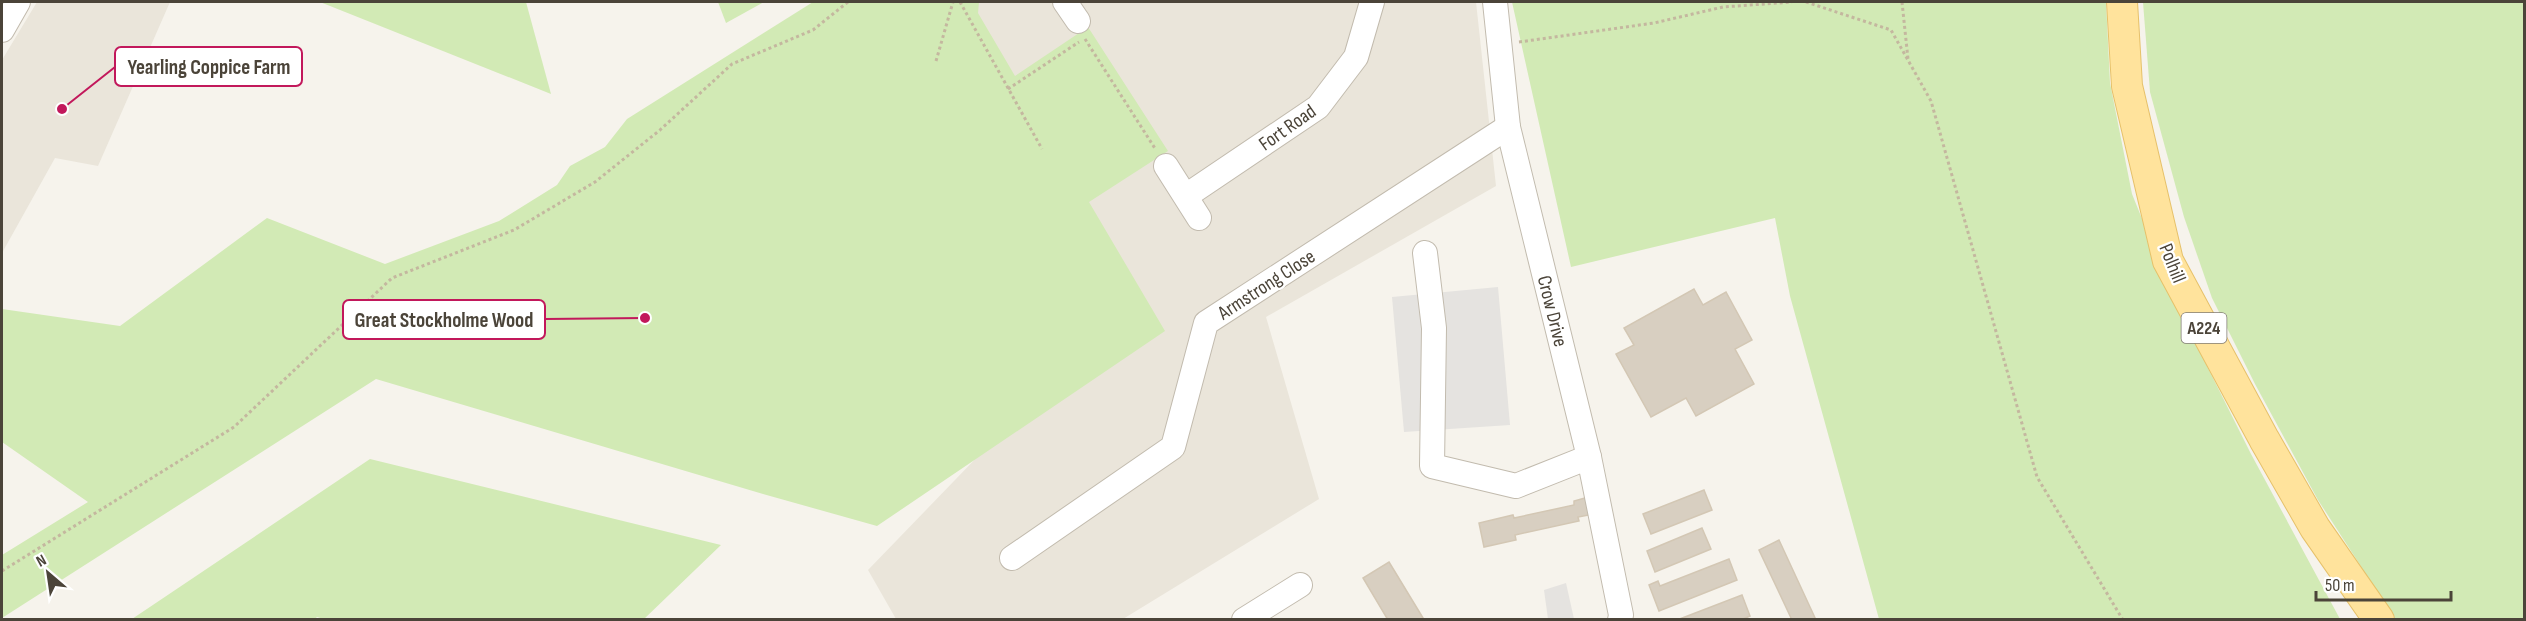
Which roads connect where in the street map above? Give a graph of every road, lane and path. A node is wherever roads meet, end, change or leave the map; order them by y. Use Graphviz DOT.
graph roads {
  1 [pos="18,2"];
  2 [pos="848,2"];
  3 [pos="953,2"];
  4 [pos="960,2"];
  5 [pos="1372,2"];
  6 [pos="1496,2"];
  7 [pos="1792,2"];
  8 [pos="1806,2"];
  9 [pos="1902,2"];
  10 [pos="2122,2"];
  11 [pos="2,30"];
  12 [pos="1500,45"];
  13 [pos="936,61"];
  14 [pos="1908,61"];
  15 [pos="1008,89"];
  16 [pos="1508,127"];
  17 [pos="1042,149"];
  18 [pos="1166,166"];
  19 [pos="1186,196"];
  20 [pos="1199,218"];
  21 [pos="1425,253"];
  22 [pos="1589,457"];
  23 [pos="1012,558"];
  24 [pos="2,571"];
  25 [pos="1300,585"];
  26 [pos="1244,620"];
  27 [pos="1620,620"];
  28 [pos="2123,620"];
  29 [pos="2379,620"];
  1 -- 11 [label="street"];
  2 -- 24 [label="path"];
  3 -- 13 [label="path"];
  4 -- 15 [label="path"];
  5 -- 19 [label="street, Fort Road"];
  6 -- 12 [label="street, Crow Drive"];
  7 -- 12 [label="path"];
  8 -- 14 [label="path"];
  9 -- 14 [label="path"];
  10 -- 29 [label="main road, Polhill / A224"];
  12 -- 16 [label="street, Crow Drive"];
  14 -- 28 [label="path"];
  15 -- 17 [label="path"];
  15 -- 18 [label="path"];
  16 -- 22 [label="street, Crow Drive"];
  16 -- 23 [label="street, Armstrong Close"];
  18 -- 19 [label="street"];
  19 -- 20 [label="street"];
  21 -- 22 [label="street"];
  22 -- 27 [label="street, Crow Drive"];
  25 -- 26 [label="street"];
}
